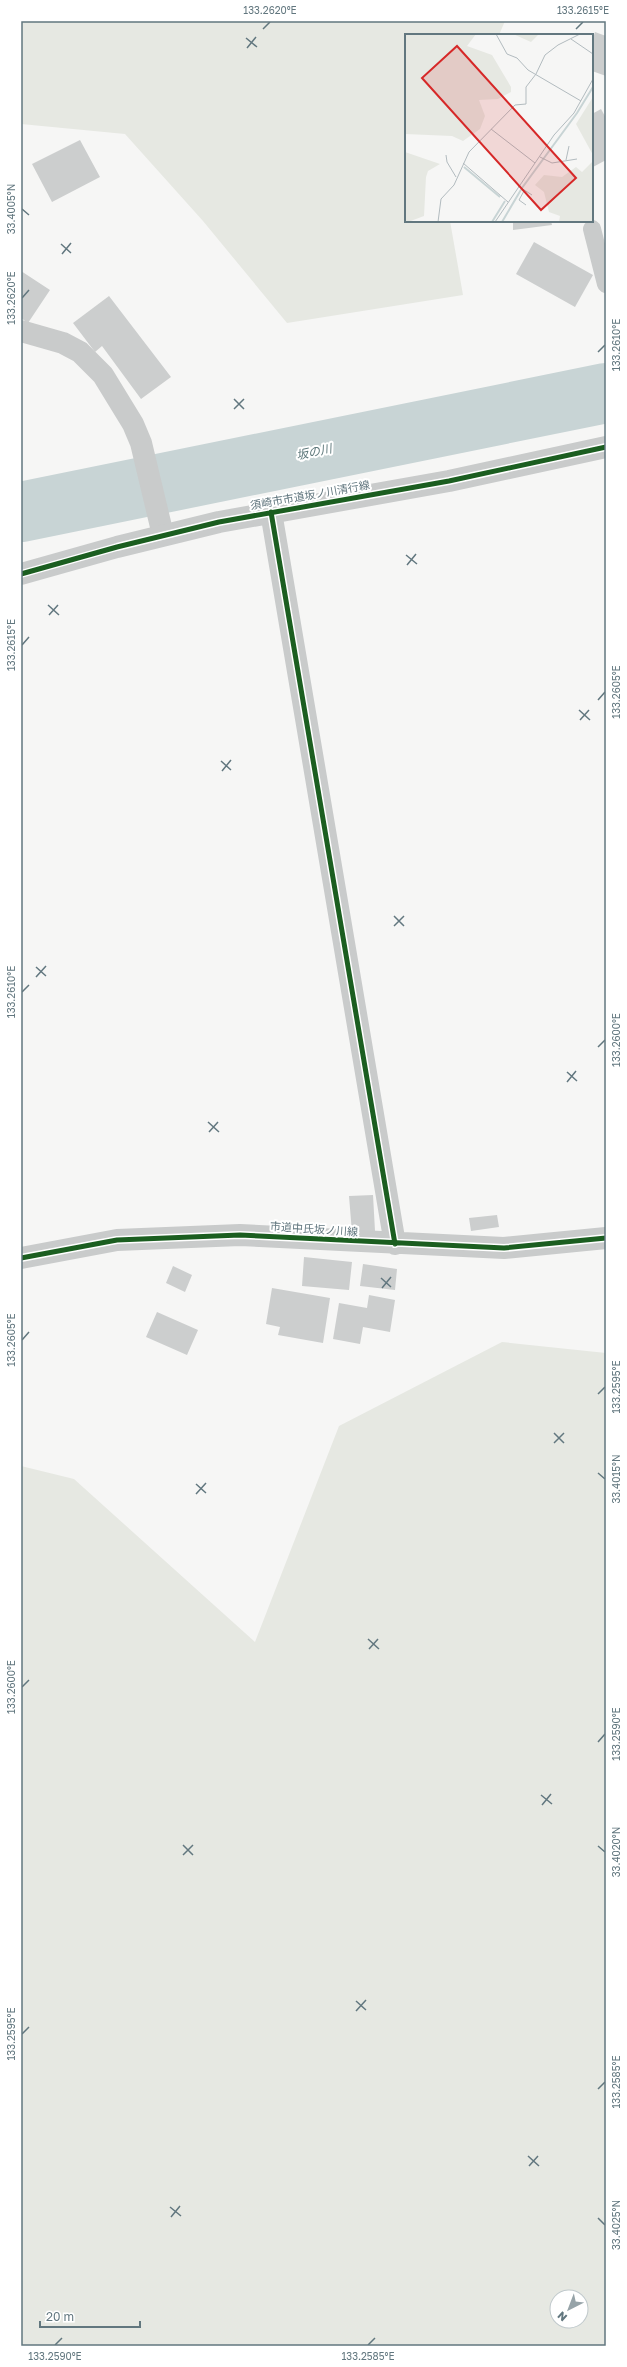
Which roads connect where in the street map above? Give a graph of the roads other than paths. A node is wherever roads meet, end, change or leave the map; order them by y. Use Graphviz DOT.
graph roads {
  1 [pos="592,229"];
  2 [pos="606,284"];
  3 [pos="21,331"];
  4 [pos="606,447"];
  5 [pos="271,512"];
  6 [pos="161,527"];
  7 [pos="21,574"];
  8 [pos="606,1238"];
  9 [pos="395,1244"];
  10 [pos="21,1258"];
  1 -- 2 [label="lane"];
  3 -- 6 [label="street"];
  4 -- 5 [label="street, 須崎市市道坂ノ川清行線"];
  5 -- 6 [label="street, 須崎市市道坂ノ川清行線"];
  5 -- 9 [label="street"];
  6 -- 7 [label="street, 須崎市市道坂ノ川清行線"];
  8 -- 9 [label="street, 市道中氏坂ノ川線"];
  9 -- 10 [label="street, 市道中氏坂ノ川線"];
}
